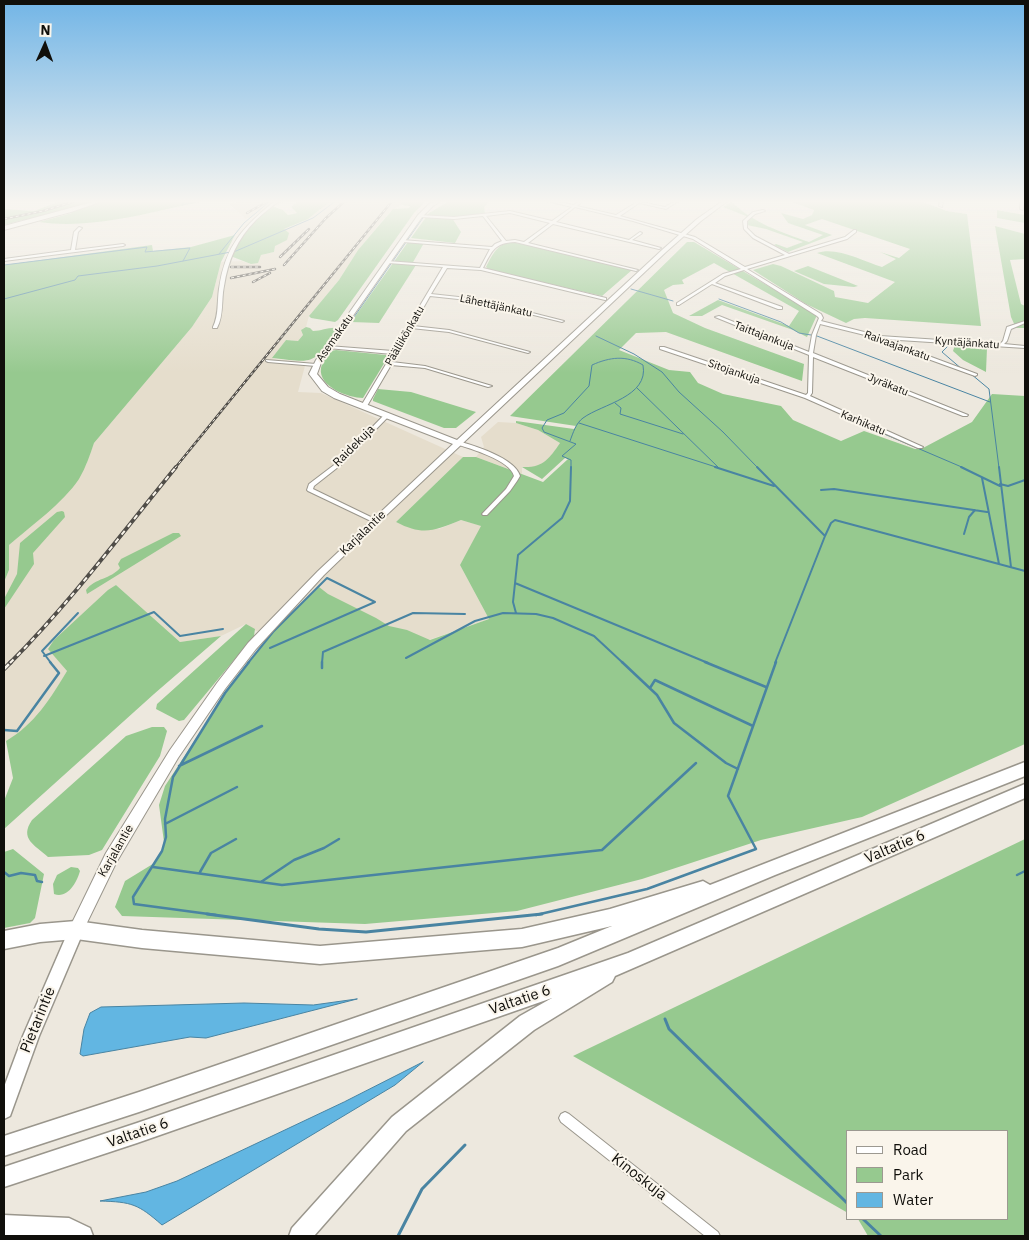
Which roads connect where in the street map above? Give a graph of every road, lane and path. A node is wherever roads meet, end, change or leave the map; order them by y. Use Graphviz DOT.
graph roads {
  1 [pos="20,258"];
  2 [pos="229,258"];
  3 [pos="391,258"];
  4 [pos="487,258"];
  5 [pos="587,258"];
  6 [pos="657,258"];
  7 [pos="729,258"];
  8 [pos="779,258"];
  9 [pos="4,260"];
  10 [pos="388,262"];
  11 [pos="445,266"];
  12 [pos="746,268"];
  13 [pos="481,269"];
  14 [pos="636,270"];
  15 [pos="712,283"];
  16 [pos="429,296"];
  17 [pos="605,298"];
  18 [pos="678,304"];
  19 [pos="780,308"];
  20 [pos="717,317"];
  21 [pos="562,322"];
  22 [pos="818,322"];
  23 [pos="1025,322"];
  24 [pos="215,327"];
  25 [pos="410,327"];
  26 [pos="879,337"];
  27 [pos="1001,345"];
  28 [pos="328,347"];
  29 [pos="1025,347"];
  30 [pos="662,348"];
  31 [pos="528,352"];
  32 [pos="395,353"];
  33 [pos="812,354"];
  34 [pos="268,361"];
  35 [pos="389,363"];
  36 [pos="316,365"];
  37 [pos="974,375"];
  38 [pos="490,386"];
  39 [pos="807,398"];
  40 [pos="364,406"];
  41 [pos="387,415"];
  42 [pos="965,415"];
  43 [pos="458,444"];
  44 [pos="920,448"];
  45 [pos="485,514"];
  46 [pos="375,520"];
  47 [pos="1025,768"];
  48 [pos="1025,791"];
  49 [pos="774,867"];
  50 [pos="76,930"];
  51 [pos="4,940"];
  52 [pos="629,962"];
  53 [pos="5,1106"];
  54 [pos="565,1118"];
  55 [pos="4,1146"];
  56 [pos="4,1177"];
  57 [pos="4,1226"];
  58 [pos="82,1236"];
  59 [pos="300,1236"];
  60 [pos="714,1236"];
  1 -- 9 [label="street"];
  2 -- 24 [label="street"];
  3 -- 10 [label="main road, Asemakatu"];
  4 -- 13 [label="street"];
  5 -- 14 [label="street"];
  6 -- 43 [label="main road, Karjalantie"];
  7 -- 12 [label="street"];
  8 -- 12 [label="street"];
  10 -- 11 [label="street"];
  10 -- 28 [label="main road, Asemakatu"];
  11 -- 13 [label="street"];
  11 -- 16 [label="street, Päällikönkatu"];
  12 -- 15 [label="street"];
  12 -- 22 [label="street"];
  13 -- 17 [label="street"];
  15 -- 18 [label="street"];
  15 -- 19 [label="street"];
  16 -- 21 [label="street, Lähettäjänkatu"];
  16 -- 25 [label="street, Päällikönkatu"];
  20 -- 33 [label="street, Taittajankuja"];
  22 -- 26 [label="street, Raivaajankatu"];
  22 -- 33 [label="street"];
  23 -- 27 [label="street"];
  25 -- 31 [label="street"];
  25 -- 32 [label="street, Päällikönkatu"];
  26 -- 27 [label="street, Kyntäjänkatu"];
  26 -- 37 [label="street, Raivaajankatu"];
  27 -- 29 [label="street, Kyntäjänkatu"];
  28 -- 32 [label="street"];
  28 -- 36 [label="main road, Asemakatu"];
  30 -- 39 [label="street, Sitojankuja"];
  32 -- 35 [label="street, Päällikönkatu"];
  33 -- 39 [label="street"];
  33 -- 42 [label="street, Jyräkatu"];
  34 -- 36 [label="street"];
  35 -- 38 [label="street"];
  35 -- 40 [label="street, Päällikönkatu"];
  36 -- 40 [label="main road, Asemakatu"];
  39 -- 44 [label="street, Karhikatu"];
  40 -- 41 [label="main road, Asemakatu"];
  41 -- 43 [label="main road, Asemakatu"];
  41 -- 46 [label="street, Raidekuja"];
  43 -- 45 [label="street"];
  43 -- 46 [label="main road, Karjalantie"];
  46 -- 50 [label="main road, Karjalantie"];
  47 -- 49 [label="highway, Valtatie 6"];
  48 -- 52 [label="highway, Valtatie 6"];
  49 -- 50 [label="highway"];
  49 -- 55 [label="highway, Valtatie 6"];
  50 -- 51 [label="highway"];
  50 -- 53 [label="main road, Pietarintie"];
  52 -- 56 [label="highway, Valtatie 6"];
  52 -- 59 [label="highway"];
  54 -- 60 [label="street, Kinoskuja"];
  57 -- 58 [label="highway"];
}
